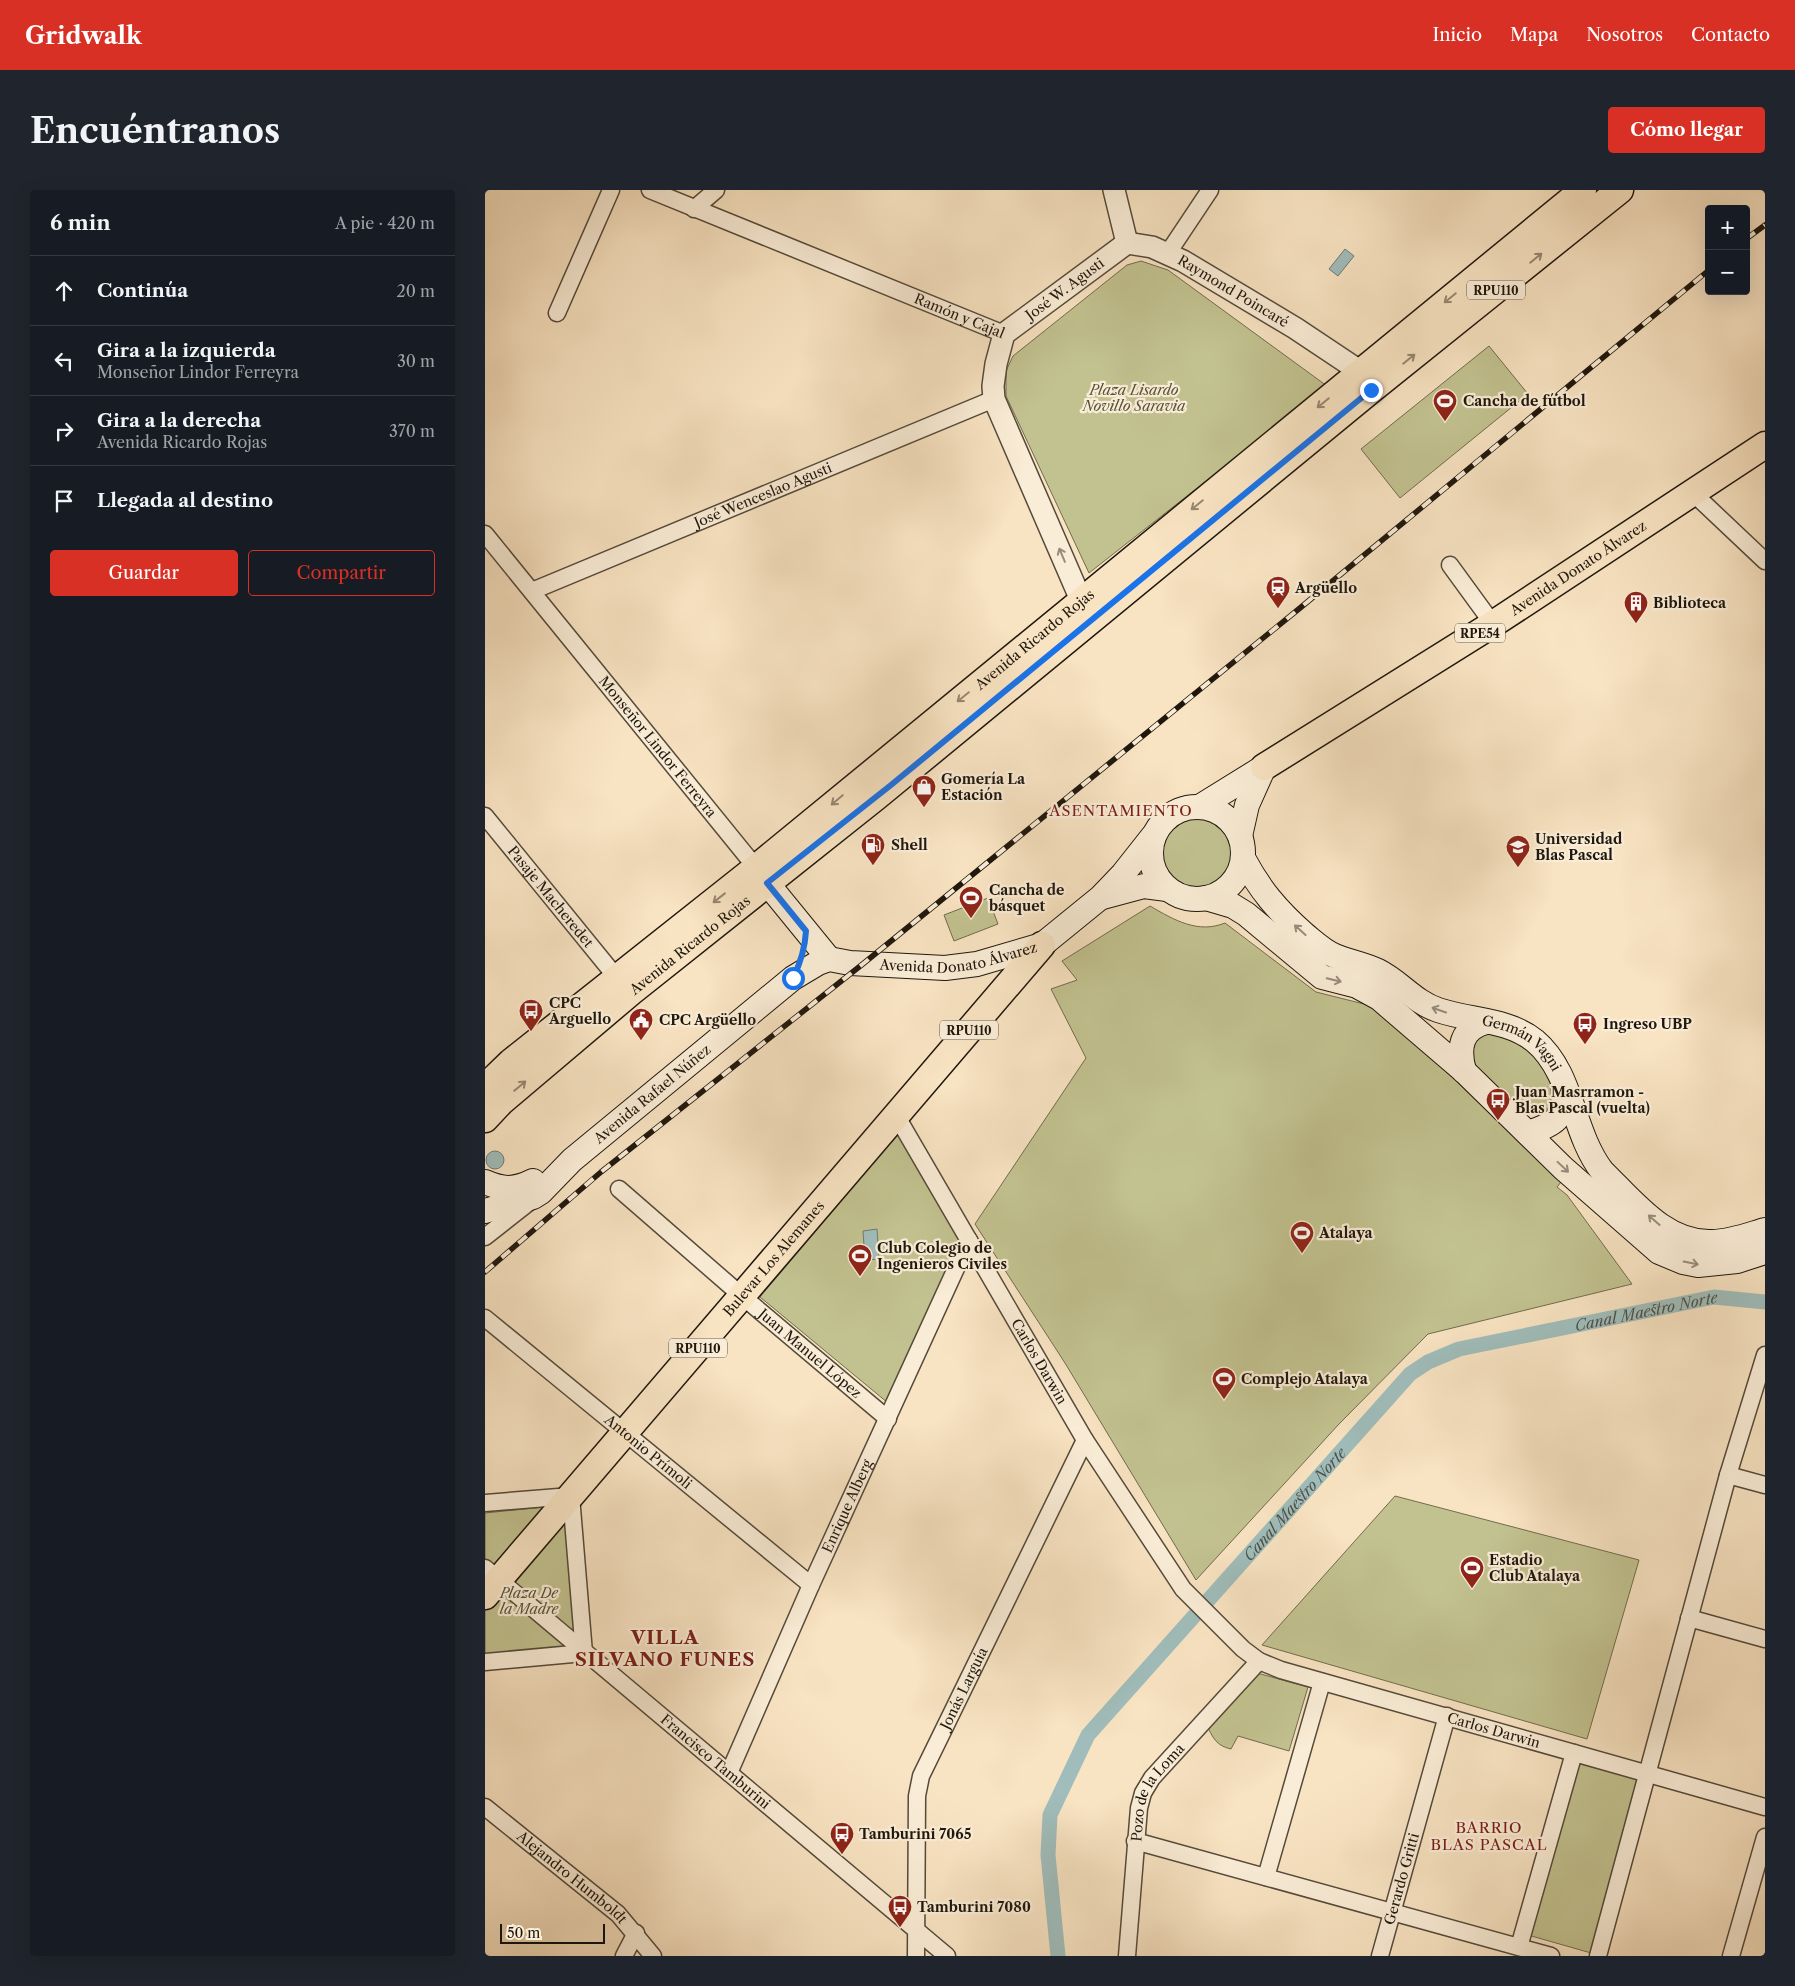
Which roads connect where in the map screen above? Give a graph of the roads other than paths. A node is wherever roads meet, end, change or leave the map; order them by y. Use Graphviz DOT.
graph roads {
  1 [pos="611,190"];
  2 [pos="650,190"];
  3 [pos="716,190"];
  4 [pos="1114,190"];
  5 [pos="1210,190"];
  6 [pos="1583,190"];
  7 [pos="1620,190"];
  8 [pos="694,209"];
  9 [pos="1127,242"];
  10 [pos="1168,253"];
  11 [pos="557,313"];
  12 [pos="1003,334"];
  13 [pos="1366,381"];
  14 [pos="994,399"];
  15 [pos="1765,446"];
  16 [pos="1693,493"];
  17 [pos="485,534"];
  18 [pos="1765,561"];
  19 [pos="1450,565"];
  20 [pos="531,592"];
  21 [pos="1081,600"];
  22 [pos="1493,624"];
  23 [pos="1032,668"];
  24 [pos="1264,768"];
  25 [pos="1201,806"];
  26 [pos="485,816"];
  27 [pos="1153,836"];
  28 [pos="1241,847"];
  29 [pos="762,875"];
  30 [pos="1167,889"];
  31 [pos="1101,897"];
  32 [pos="1206,898"];
  33 [pos="806,931"];
  34 [pos="1042,944"];
  35 [pos="829,959"];
  36 [pos="977,964"];
  37 [pos="617,978"];
  38 [pos="793,978"];
  39 [pos="990,1005"];
  40 [pos="1486,1022"];
  41 [pos="1463,1071"];
  42 [pos="1563,1084"];
  43 [pos="485,1087"];
  44 [pos="896,1115"];
  45 [pos="485,1119"];
  46 [pos="1528,1133"];
  47 [pos="572,1160"];
  48 [pos="485,1182"];
  49 [pos="619,1189"];
  50 [pos="541,1192"];
  51 [pos="485,1211"];
  52 [pos="1765,1230"];
  53 [pos="485,1237"];
  54 [pos="969,1240"];
  55 [pos="1765,1252"];
  56 [pos="742,1296"];
  57 [pos="485,1318"];
  58 [pos="1763,1359"];
  59 [pos="888,1419"];
  60 [pos="626,1434"];
  61 [pos="1085,1440"];
  62 [pos="1728,1475"];
  63 [pos="1765,1485"];
  64 [pos="571,1496"];
  65 [pos="485,1503"];
  66 [pos="489,1581"];
  67 [pos="811,1585"];
  68 [pos="1689,1618"];
  69 [pos="1765,1640"];
  70 [pos="584,1653"];
  71 [pos="1259,1661"];
  72 [pos="485,1662"];
  73 [pos="1322,1682"];
  74 [pos="1447,1716"];
  75 [pos="1574,1753"];
  76 [pos="729,1773"];
  77 [pos="1648,1774"];
  78 [pos="485,1807"];
  79 [pos="1765,1807"];
  80 [pos="1765,1837"];
  81 [pos="1135,1841"];
  82 [pos="1266,1877"];
  83 [pos="1392,1912"];
  84 [pos="915,1930"];
  85 [pos="636,1933"];
  86 [pos="1519,1947"];
  87 [pos="624,1956"];
  88 [pos="653,1956"];
  89 [pos="916,1956"];
  90 [pos="947,1956"];
  91 [pos="1127,1956"];
  92 [pos="1380,1956"];
  93 [pos="1551,1956"];
  94 [pos="1598,1956"];
  95 [pos="1731,1956"];
  1 -- 11 [label="street"];
  2 -- 8 [label="street, Ramón y Cajal"];
  3 -- 8 [label="street"];
  4 -- 9 [label="street"];
  5 -- 10 [label="street"];
  6 -- 13 [label="main road, Avenida Ricardo Rojas / RPU110, one-way"];
  13 -- 7 [label="main road, Avenida Ricardo Rojas / RPU110, one-way"];
  8 -- 12 [label="street, Ramón y Cajal"];
  9 -- 10 [label="street, Raymond Poincaré"];
  9 -- 12 [label="street, José W. Agusti"];
  10 -- 13 [label="street, Raymond Poincaré"];
  12 -- 14 [label="street, Ramón y Cajal"];
  13 -- 21 [label="main road, Avenida Ricardo Rojas / RPU110, one-way"];
  13 -- 23 [label="main road, Avenida Ricardo Rojas / RPU110"];
  14 -- 20 [label="street, José Wenceslao Agusti"];
  21 -- 14 [label="street, Ramón y Cajal, one-way"];
  15 -- 16 [label="main road, Avenida Donato Álvarez / RPE54"];
  16 -- 18 [label="street"];
  16 -- 22 [label="main road, Avenida Donato Álvarez / RPE54"];
  17 -- 20 [label="street, Monseñor Lindor Ferreyra"];
  19 -- 22 [label="street"];
  20 -- 29 [label="street, Monseñor Lindor Ferreyra"];
  21 -- 23 [label="main road"];
  21 -- 29 [label="main road, Avenida Ricardo Rojas / RPU110, one-way"];
  22 -- 24 [label="main road, Avenida Donato Álvarez / RPE54"];
  23 -- 29 [label="main road, Avenida Ricardo Rojas / RPU110"];
  24 -- 25 [label="main road, Avenida Donato Álvarez"];
  24 -- 28 [label="main road"];
  25 -- 27 [label="main road"];
  25 -- 28 [label="main road"];
  26 -- 37 [label="street, Pasaje Macheredet"];
  27 -- 30 [label="main road"];
  27 -- 31 [label="main road, Avenida Donato Álvarez"];
  28 -- 32 [label="main road"];
  40 -- 28 [label="main road, Germán Vagni, one-way"];
  29 -- 33 [label="main road, Monseñor Lindor Ferreyra"];
  29 -- 37 [label="main road, Avenida Ricardo Rojas / RPU110, one-way"];
  45 -- 29 [label="main road, Avenida Ricardo Rojas / RPU110, one-way"];
  30 -- 31 [label="main road, Avenida Donato Álvarez"];
  30 -- 32 [label="main road"];
  31 -- 34 [label="main road, Avenida Donato Álvarez"];
  32 -- 41 [label="main road, one-way"];
  33 -- 35 [label="main road, Monseñor Lindor Ferreyra"];
  33 -- 38 [label="main road"];
  34 -- 36 [label="main road, Avenida Donato Álvarez"];
  34 -- 39 [label="main road, Bulevar Los Alemanes / RPU110"];
  35 -- 36 [label="main road, Avenida Donato Álvarez"];
  35 -- 38 [label="main road, Avenida Rafael Núñez"];
  36 -- 39 [label="main road"];
  37 -- 43 [label="main road, Avenida Ricardo Rojas / RPU110"];
  38 -- 47 [label="main road, Avenida Rafael Núñez"];
  39 -- 44 [label="main road, Bulevar Los Alemanes / RPU110"];
  40 -- 41 [label="main road"];
  40 -- 42 [label="main road, Germán Vagni"];
  41 -- 46 [label="main road"];
  42 -- 46 [label="main road"];
  52 -- 42 [label="main road, Germán Vagni, one-way"];
  44 -- 54 [label="street, Carlos Darwin"];
  44 -- 56 [label="main road, Bulevar Los Alemanes / RPU110"];
  46 -- 55 [label="main road, one-way"];
  47 -- 48 [label="main road, Avenida Rafael Núñez"];
  47 -- 50 [label="main road, Avenida Rafael Núñez"];
  49 -- 56 [label="street, Juan Manuel López"];
  50 -- 51 [label="main road, Avenida Rafael Núñez"];
  50 -- 53 [label="street"];
  54 -- 59 [label="street, Enrique Alberg"];
  54 -- 61 [label="street, Carlos Darwin"];
  56 -- 59 [label="street, Juan Manuel López"];
  56 -- 60 [label="main road, Bulevar Los Alemanes / RPU110"];
  57 -- 60 [label="street, Antonio Prímoli"];
  58 -- 62 [label="street"];
  59 -- 67 [label="street, Enrique Alberg"];
  60 -- 64 [label="main road, Bulevar Los Alemanes / RPU110"];
  60 -- 67 [label="street, Antonio Prímoli"];
  61 -- 71 [label="street, Carlos Darwin"];
  61 -- 84 [label="street, Jonás Larguía"];
  62 -- 63 [label="street"];
  62 -- 68 [label="street"];
  64 -- 65 [label="street"];
  64 -- 66 [label="main road, Bulevar Los Alemanes / RPU110"];
  64 -- 70 [label="street"];
  66 -- 70 [label="street, Francisco Tamburini"];
  67 -- 76 [label="street, Enrique Alberg"];
  68 -- 69 [label="street"];
  68 -- 77 [label="street"];
  70 -- 72 [label="street"];
  70 -- 76 [label="street, Francisco Tamburini"];
  71 -- 73 [label="street, Carlos Darwin"];
  71 -- 81 [label="street, Pozo de la Loma"];
  73 -- 74 [label="street, Carlos Darwin"];
  73 -- 82 [label="street"];
  74 -- 75 [label="street, Carlos Darwin"];
  74 -- 83 [label="street, Gerardo Gritti"];
  75 -- 77 [label="street, Carlos Darwin"];
  75 -- 86 [label="street"];
  76 -- 84 [label="street, Francisco Tamburini"];
  77 -- 79 [label="street, Carlos Darwin"];
  77 -- 94 [label="street"];
  78 -- 85 [label="street, Alejandro Humboldt"];
  80 -- 95 [label="street"];
  81 -- 82 [label="street"];
  81 -- 91 [label="street, Pozo de la Loma"];
  82 -- 83 [label="street"];
  83 -- 86 [label="street"];
  83 -- 92 [label="street, Gerardo Gritti"];
  84 -- 89 [label="street, Jonás Larguía"];
  84 -- 90 [label="street, Francisco Tamburini"];
  85 -- 87 [label="street"];
  85 -- 88 [label="street, Alejandro Humboldt"];
  86 -- 93 [label="street"];
}
